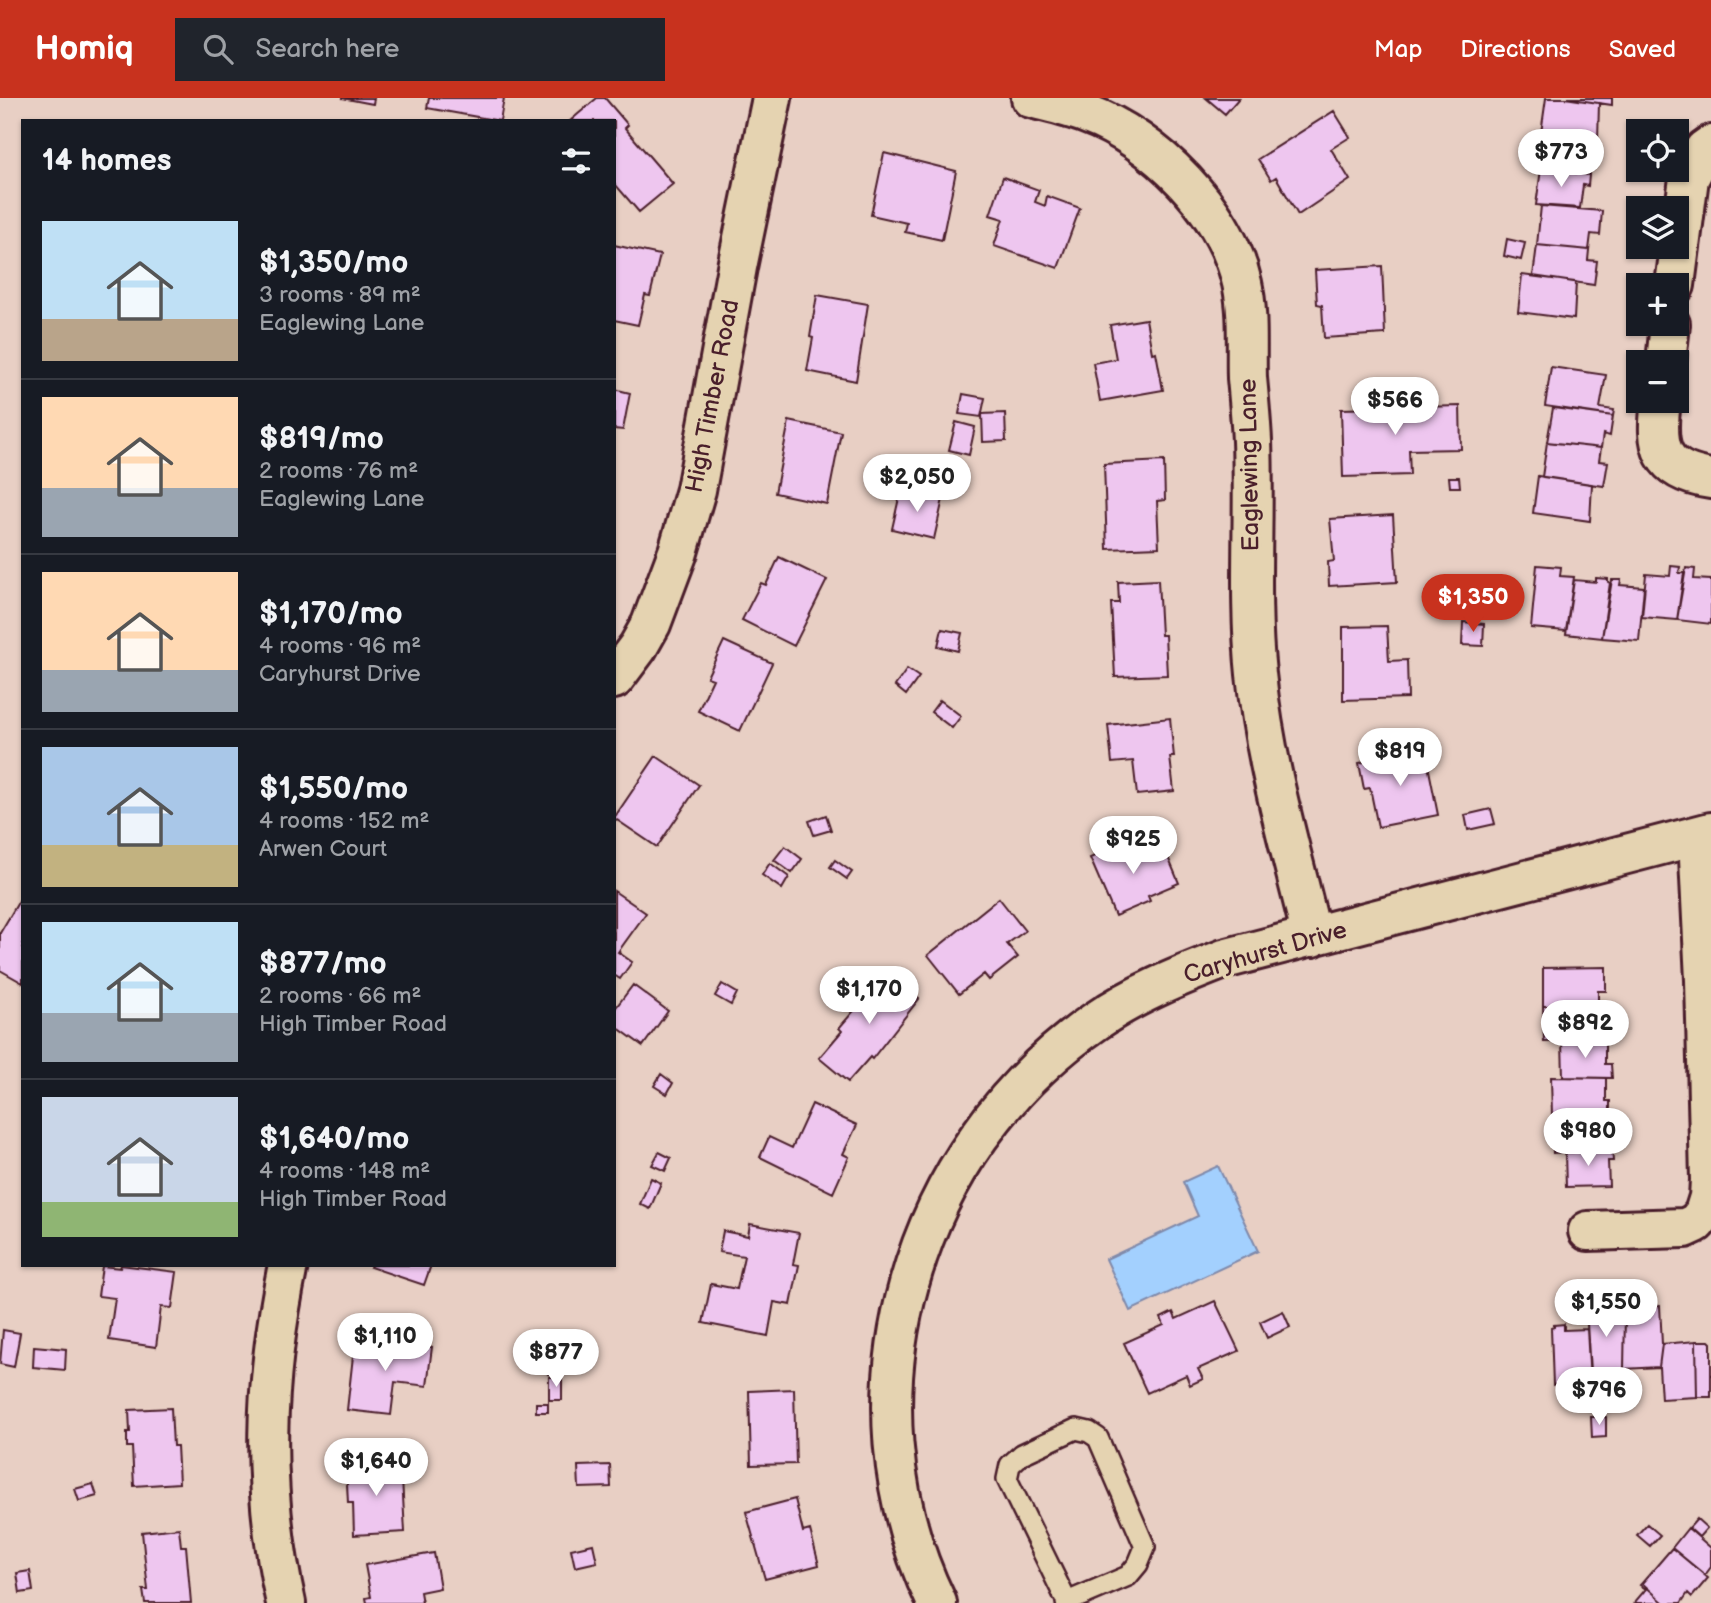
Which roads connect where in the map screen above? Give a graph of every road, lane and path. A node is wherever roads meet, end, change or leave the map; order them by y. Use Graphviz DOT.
graph roads {
  1 [pos="772,98"];
  2 [pos="1031,98"];
  3 [pos="1711,145"];
  4 [pos="1677,273"];
  5 [pos="1659,413"];
  6 [pos="1711,479"];
  7 [pos="616,676"];
  8 [pos="1705,834"];
  9 [pos="1312,937"];
  10 [pos="1588,1231"];
  11 [pos="288,1267"];
  12 [pos="286,1603"];
  13 [pos="937,1603"];
  14 [pos="1067,1603"];
  1 -- 7 [label="street, High Timber Road"];
  2 -- 9 [label="street, Eaglewing Lane"];
  3 -- 4 [label="street"];
  5 -- 6 [label="street"];
  8 -- 9 [label="street, Caryhurst Drive"];
  8 -- 10 [label="street"];
  9 -- 13 [label="street, Caryhurst Drive"];
  11 -- 12 [label="street"];
  14 -- 14 [label="lane"];
}
